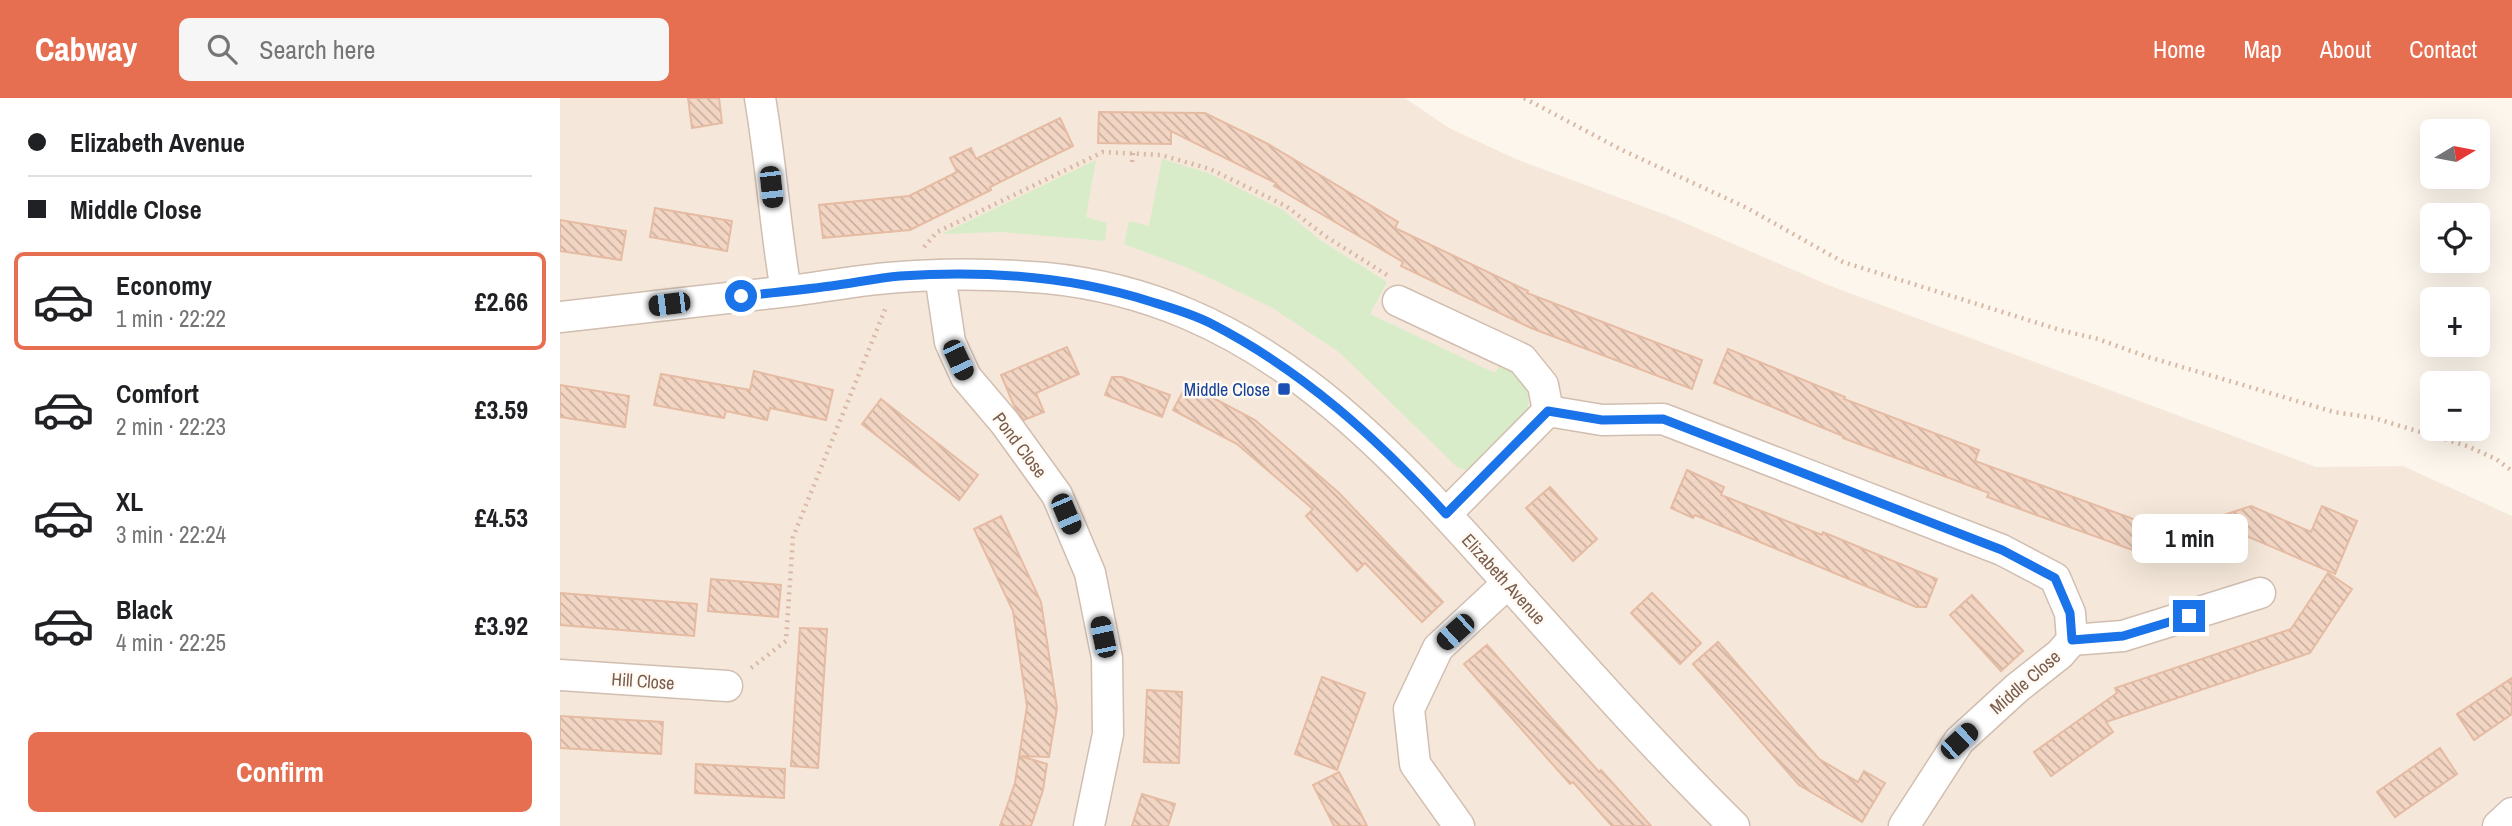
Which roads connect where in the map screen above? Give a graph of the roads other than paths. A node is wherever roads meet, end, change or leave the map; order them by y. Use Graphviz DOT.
graph roads {
  1 [pos="760,98"];
  2 [pos="940,275"];
  3 [pos="786,291"];
  4 [pos="1398,301"];
  5 [pos="560,317"];
  6 [pos="1548,411"];
  7 [pos="1446,514"];
  8 [pos="1508,583"];
  9 [pos="2260,593"];
  10 [pos="2072,640"];
  11 [pos="560,675"];
  12 [pos="727,686"];
  13 [pos="2512,813"];
  14 [pos="1089,826"];
  15 [pos="1459,826"];
  16 [pos="1734,826"];
  17 [pos="1905,826"];
  18 [pos="2498,826"];
  1 -- 3 [label="street"];
  2 -- 3 [label="street, Elizabeth Avenue"];
  2 -- 7 [label="street, Elizabeth Avenue"];
  2 -- 14 [label="street, Pond Close"];
  3 -- 5 [label="street, Elizabeth Avenue"];
  4 -- 6 [label="street"];
  6 -- 7 [label="street"];
  6 -- 10 [label="street, Middle Close"];
  7 -- 8 [label="street, Elizabeth Avenue"];
  8 -- 15 [label="street"];
  8 -- 16 [label="street, Elizabeth Avenue"];
  9 -- 10 [label="street, Middle Close"];
  10 -- 17 [label="street, Middle Close"];
  11 -- 12 [label="street, Hill Close"];
  13 -- 18 [label="street"];
}
